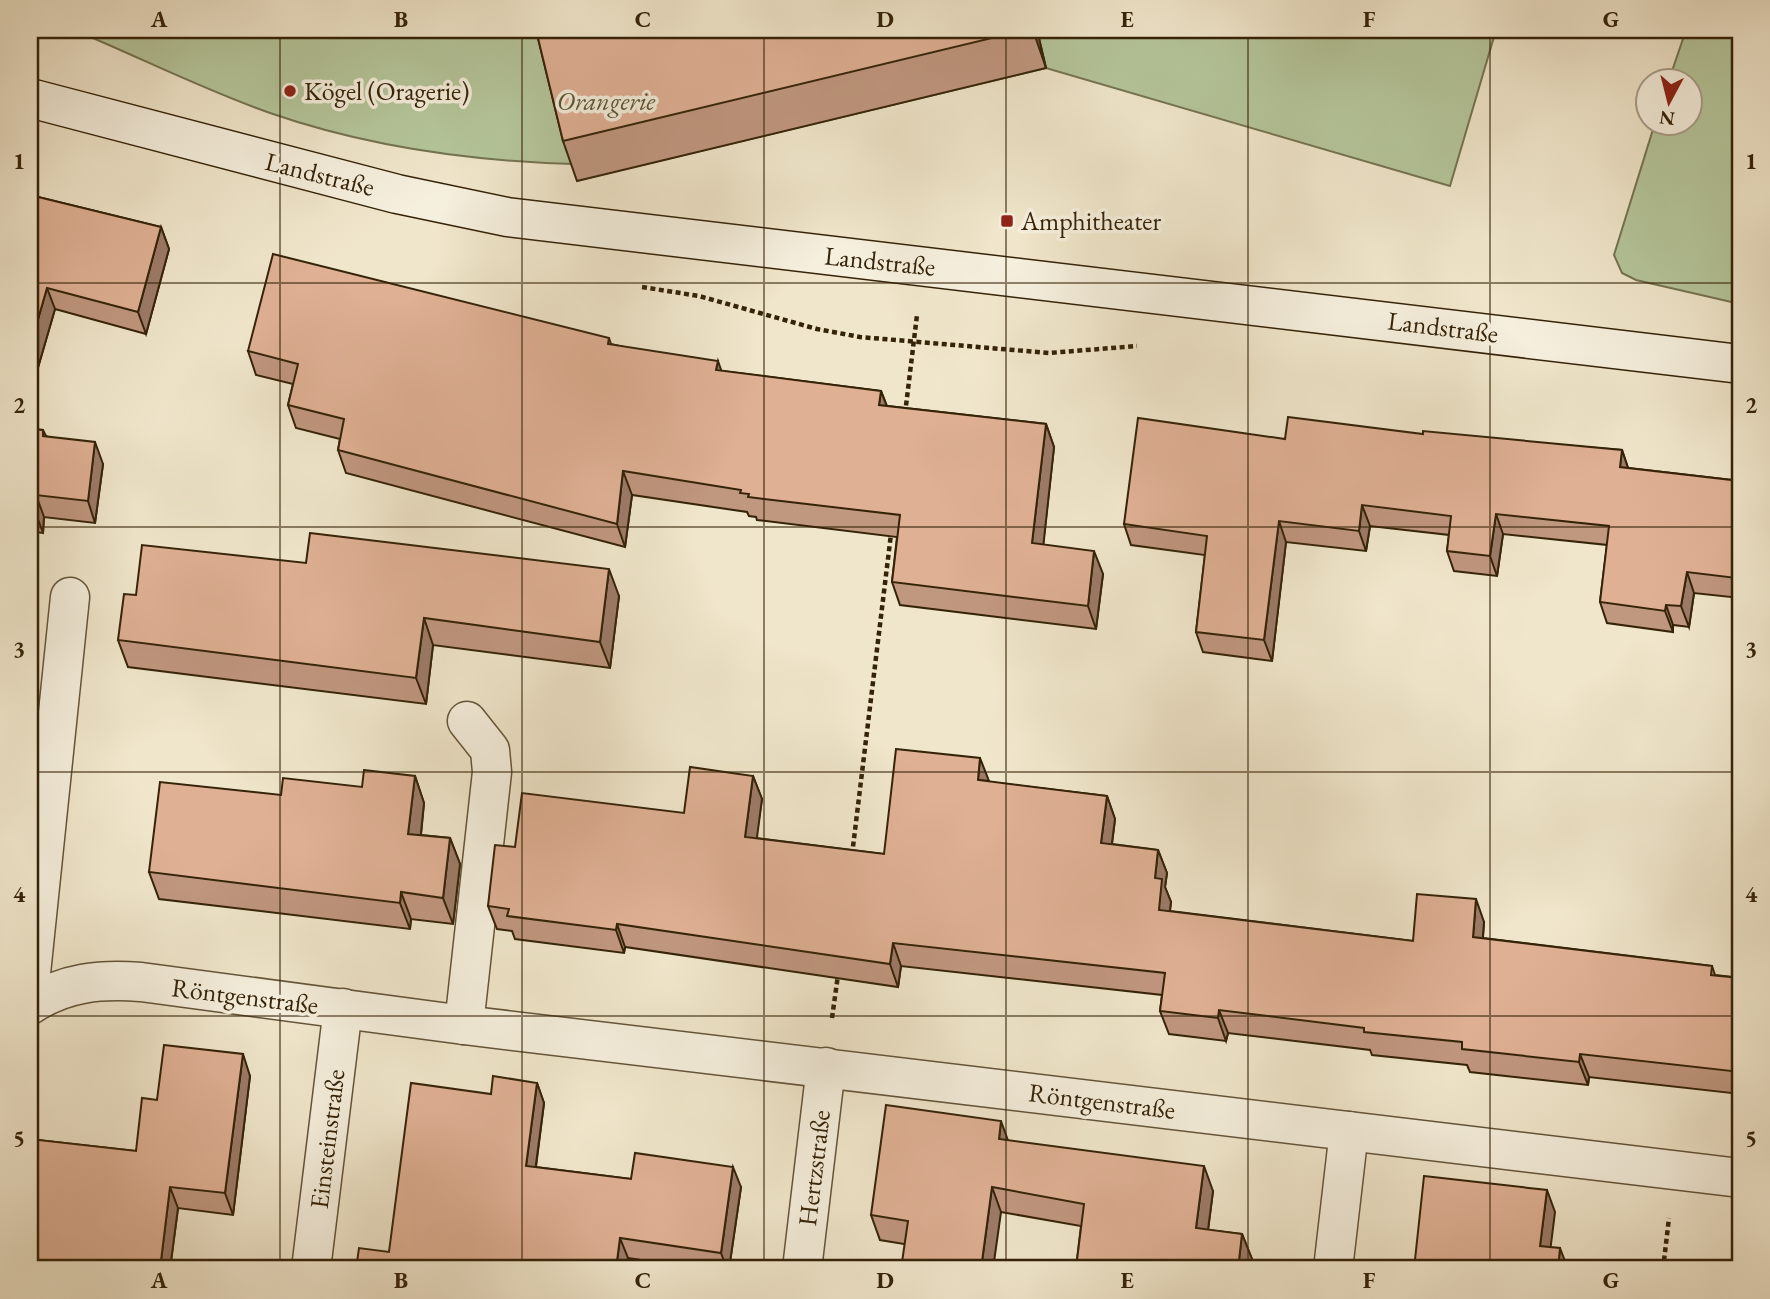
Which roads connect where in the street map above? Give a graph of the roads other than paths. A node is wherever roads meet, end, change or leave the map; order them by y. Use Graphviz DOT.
graph roads {
  1 [pos="30,99"];
  2 [pos="1740,364"];
  3 [pos="70,597"];
  4 [pos="467,721"];
  5 [pos="30,983"];
  6 [pos="30,1005"];
  7 [pos="343,1008"];
  8 [pos="464,1025"];
  9 [pos="826,1068"];
  10 [pos="1349,1131"];
  11 [pos="1740,1178"];
  12 [pos="311,1269"];
  13 [pos="802,1269"];
  14 [pos="1333,1269"];
  1 -- 2 [label="street, Landstraße"];
  3 -- 5 [label="street"];
  4 -- 8 [label="street"];
  6 -- 7 [label="street, Röntgenstraße"];
  7 -- 8 [label="street, Röntgenstraße"];
  7 -- 12 [label="street, Einsteinstraße"];
  8 -- 9 [label="street, Röntgenstraße"];
  9 -- 10 [label="street, Röntgenstraße"];
  9 -- 13 [label="street, Hertzstraße"];
  10 -- 11 [label="street, Röntgenstraße"];
  10 -- 14 [label="street"];
}
